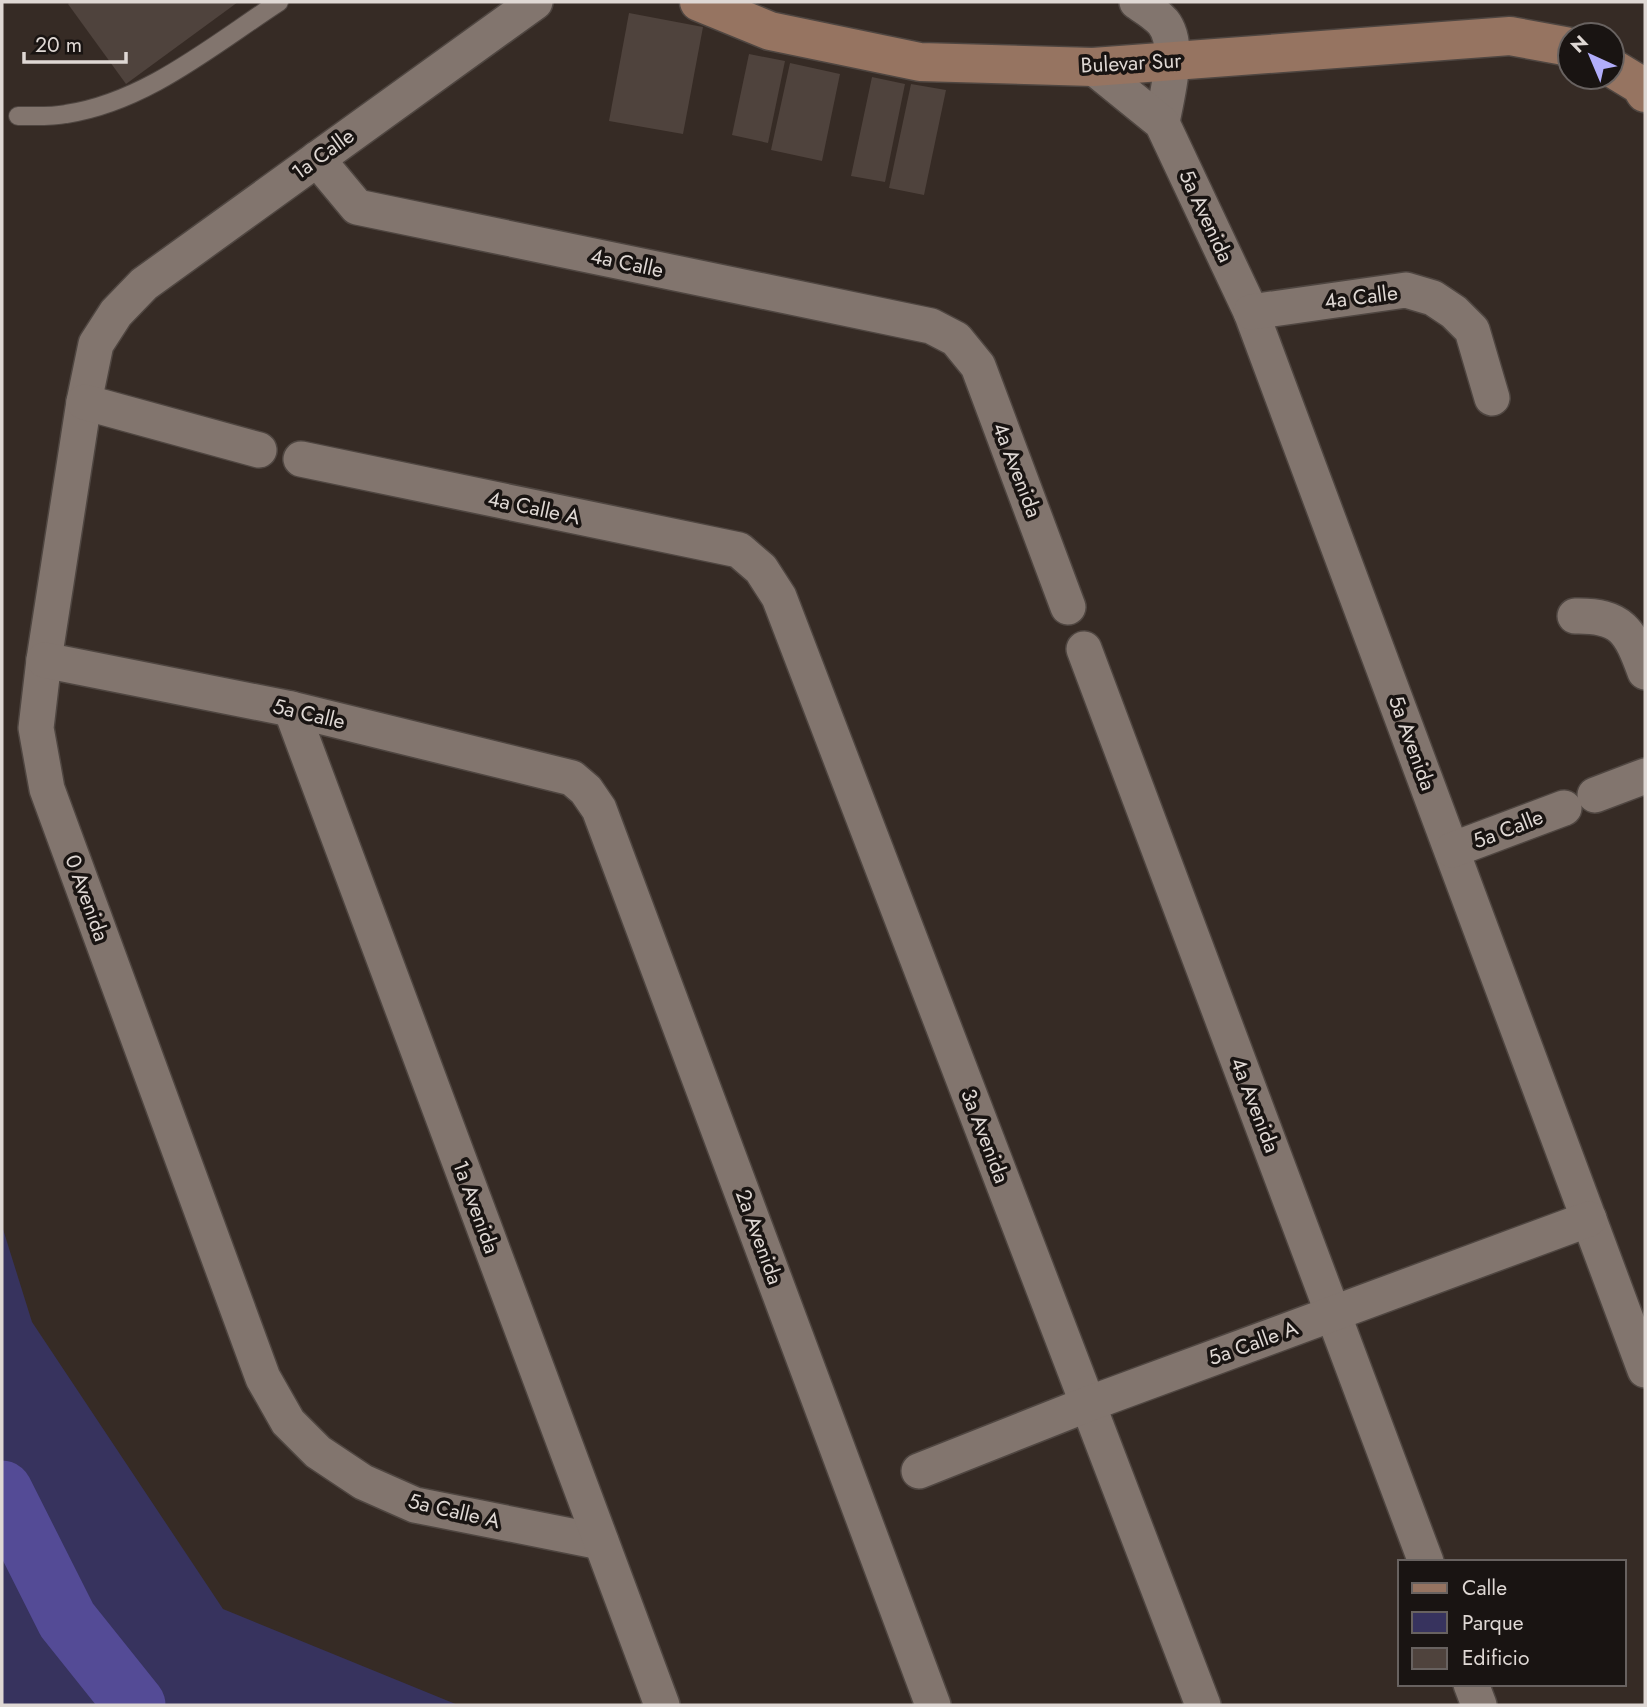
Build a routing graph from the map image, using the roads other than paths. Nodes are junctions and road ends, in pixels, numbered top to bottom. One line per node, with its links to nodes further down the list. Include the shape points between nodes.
1 (279, 2): 10 (lane, via 161,80 114,102 66,115)
2 (535, 2): 12 (street, 1a Calle)
3 (699, 2): 7 (main road, Bulevar Sur, via 770,31 920,62)
4 (1137, 2): 6 (street, via 1164,24)
5 (1556, 44): 6 (main road, Bulevar Sur, via 1510,36)
6 (1172, 62): 7 (main road, Bulevar Sur); 11 (street)
7 (1093, 67): 11 (street, 5a Avenida)
8 (1626, 76): 9 (main road)
9 (1645, 93)
10 (18, 116)
11 (1162, 123): 13 (street, 5a Avenida)
12 (317, 159): 14 (street, 1a Calle, via 144,284); 15 (street, 4a Calle, via 357,207 931,326)
13 (1251, 312): 16 (street, 4a Calle, via 1406,290 1433,298 1472,330); 29 (street, 5a Avenida)
14 (116, 313): 17 (street, 0 Avenida, via 96,344)
15 (956, 339): 21 (street, 4a Avenida, via 978,366)
16 (1492, 398)
17 (84, 402): 18 (street); 24 (street, 0 Avenida)
18 (260, 450)
19 (301, 459): 20 (street, 4a Calle A, via 739,550)
20 (761, 569): 33 (street, 3a Avenida, via 779,597)
21 (1068, 607)
22 (1575, 616): 25 (street, via 1599,616 1620,626 1634,643)
23 (1084, 649): 31 (street, 4a Avenida)
24 (44, 660): 26 (street, 5a Calle); 34 (street, 0 Avenida, via 36,728 47,789 263,1378 288,1422)
25 (1645, 672)
26 (291, 709): 28 (street, 5a Calle); 36 (street, 1a Avenida)
27 (1645, 776): 29 (street, 5a Calle)
28 (572, 778): 40 (street, 2a Avenida, via 599,809)
29 (1452, 850): 30 (street, 5a Avenida)
30 (1589, 1219): 31 (street, 5a Calle A); 32 (street, 5a Avenida)
31 (1333, 1314): 33 (street, 5a Calle A); 37 (street, 4a Avenida)
32 (1645, 1370)
33 (1088, 1404): 35 (street, 5a Calle A); 41 (street, 3a Avenida)
34 (318, 1452): 36 (street, 5a Calle A, via 363,1482 415,1505)
35 (919, 1471)
36 (601, 1542): 39 (street, 1a Avenida)
37 (1425, 1560)
38 (1472, 1686): 42 (street)
39 (662, 1705)
40 (933, 1705)
41 (1203, 1705)
42 (1479, 1705)

